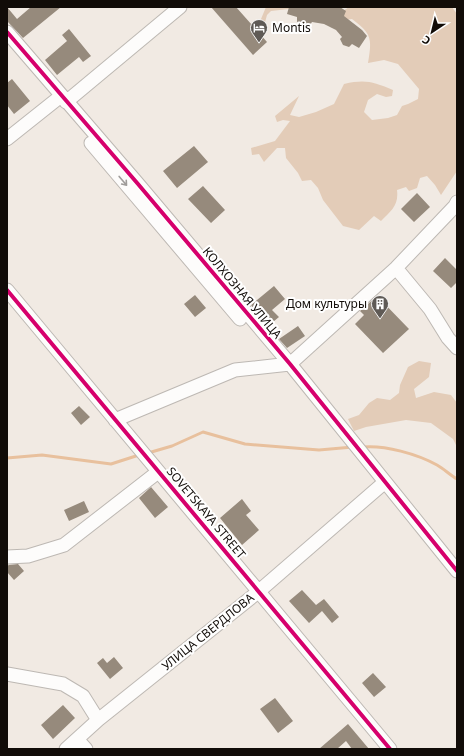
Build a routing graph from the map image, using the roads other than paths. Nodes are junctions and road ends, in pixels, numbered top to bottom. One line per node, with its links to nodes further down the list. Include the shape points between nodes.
1 (180, 7): 4 (street)
2 (7, 32): 4 (street, КОЛХОЗНАЯ УЛИЦА)
3 (7, 45): 4 (street, КОЛХОЗНАЯ УЛИЦА)
4 (61, 100): 5 (street); 10 (street, КОЛХОЗНАЯ УЛИЦА, via 138,184)
5 (7, 140)
6 (456, 206): 7 (street)
7 (396, 268): 9 (street, via 430,309); 10 (street)
8 (7, 290): 11 (street, SOVETSKAYA STREET)
9 (457, 348)
10 (287, 365): 11 (street, via 235,370); 13 (street, КОЛХОЗНАЯ УЛИЦА)
11 (115, 420): 12 (street, SOVETSKAYA STREET)
12 (158, 472): 14 (street, via 64,545 28,556); 16 (street, SOVETSKAYA STREET)
13 (386, 482): 15 (street, КОЛХОЗНАЯ УЛИЦА); 16 (street, УЛИЦА СВЕРДЛОВА)
14 (7, 557)
15 (457, 571)
16 (258, 592): 18 (street, УЛИЦА СВЕРДЛОВА); 21 (street, SOVETSKAYA STREET)
17 (7, 674): 18 (street, via 63,684 82,696)
18 (98, 720): 19 (street, УЛИЦА СВЕРДЛОВА)
19 (81, 744): 20 (street, УЛИЦА СВЕРДЛОВА)
20 (66, 749)
21 (390, 749)

